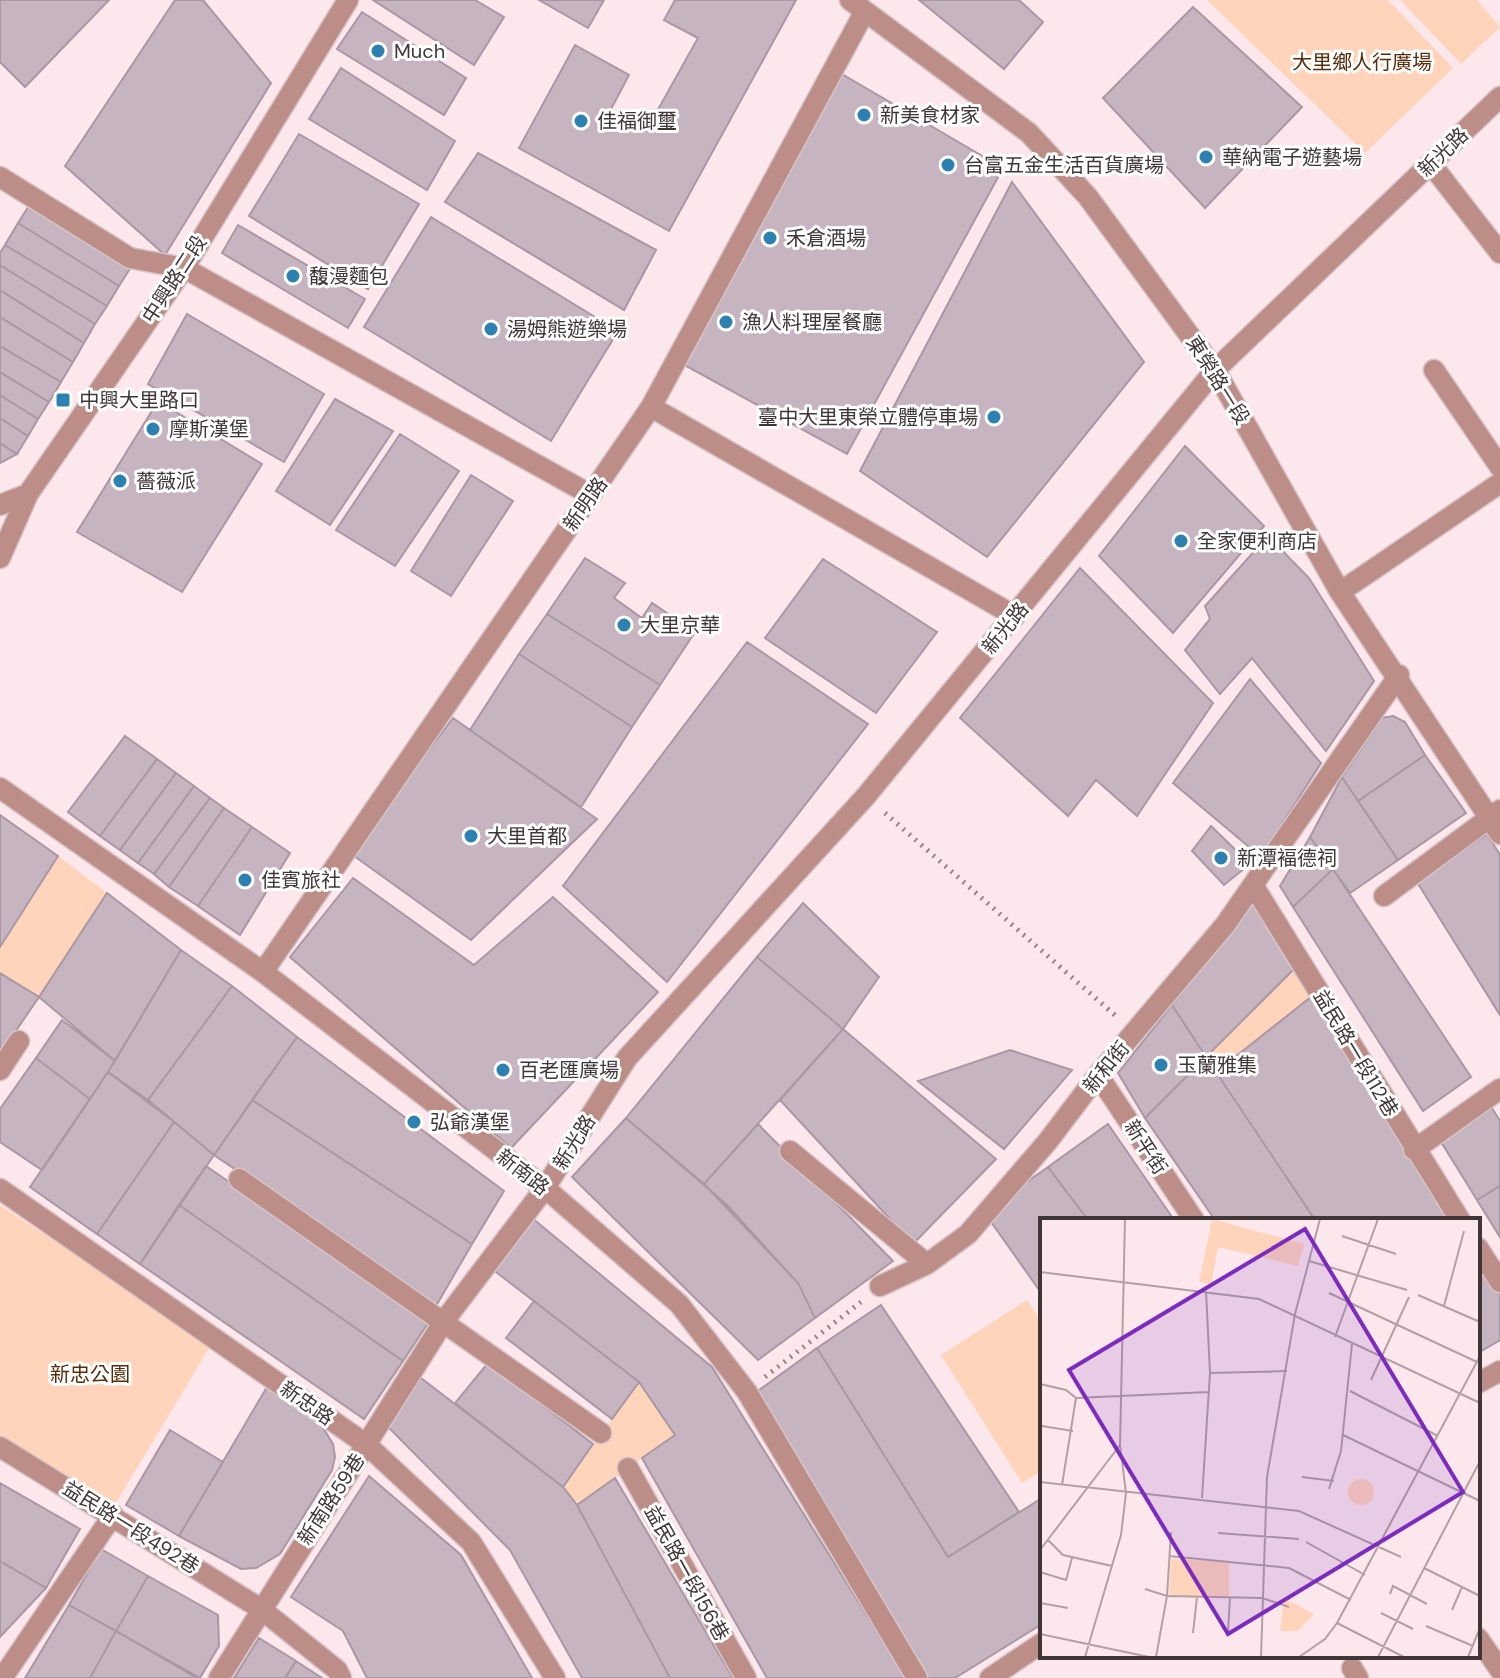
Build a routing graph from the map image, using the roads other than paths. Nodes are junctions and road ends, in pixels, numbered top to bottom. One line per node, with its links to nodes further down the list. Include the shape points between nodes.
1 (348, 0): 7 (street, 中興路二段)
2 (858, 6): 8 (street, 東榮路一段, via 1029,133 1088,197); 10 (street, 新明路)
3 (1500, 97): 4 (street, 新光路)
4 (1431, 164): 6 (street); 8 (street, 新光路)
5 (0, 177): 7 (street, via 130,258)
6 (1500, 253)
7 (184, 268): 13 (street, 中興路二段); 14 (street)
8 (1215, 370): 17 (street, 東榮路一段); 18 (street, 新光路)
9 (1434, 370): 11 (street)
10 (651, 407): 14 (street, 新明路); 18 (street)
11 (1500, 467)
12 (1500, 483): 17 (street)
13 (28, 494): 15 (street); 16 (street, 中興路二段)
14 (591, 495): 24 (street, 新明路)
15 (0, 505)
16 (0, 558)
17 (1340, 592): 19 (street, 東榮路一段)
18 (1015, 616): 32 (street, 新光路, via 866,796 627,1058)
19 (1399, 675): 21 (street, 東榮路一段); 22 (street, 新和街)
20 (0, 788): 24 (street, 新南路)
21 (1496, 821): 23 (street)
22 (1253, 885): 27 (street, 新和街); 29 (street, 益民路一段112巷)
23 (1384, 896)
24 (263, 972): 32 (street, 新南路)
25 (19, 1041): 26 (street)
26 (0, 1070)
27 (1098, 1075): 34 (street, 新平街); 37 (street, 新和街, via 968,1234)
28 (1500, 1089): 29 (street)
29 (1414, 1150): 35 (street, 益民路一段112巷)
30 (790, 1151): 37 (street)
31 (239, 1179): 40 (street)
32 (545, 1188): 40 (street, 新南路59巷); 57 (street, 新南路, via 679,1304 747,1392)
33 (0, 1189): 44 (street, 新忠路)
34 (1193, 1218)
35 (1459, 1218)
36 (1480, 1251): 38 (street)
37 (927, 1264): 39 (street, 新和街)
38 (1500, 1282)
39 (880, 1286)
40 (444, 1321): 43 (street); 44 (street, 新南路59巷)
41 (1500, 1371): 42 (street)
42 (1480, 1382)
43 (601, 1433)
44 (367, 1445): 48 (street, 新南路59巷); 55 (street, 新忠路, via 471,1542)
45 (0, 1447): 47 (street, 益民路一段492巷)
46 (628, 1468): 56 (street, 益民路一段156巷)
47 (113, 1515): 48 (street, 益民路一段492巷); 52 (street)
48 (261, 1609): 53 (street, 新南路59巷); 54 (street, 益民路一段492巷)
49 (1480, 1641): 51 (street)
50 (1040, 1644): 58 (street)
51 (1500, 1670)
52 (5, 1674)
53 (219, 1678)
54 (341, 1678)
55 (555, 1678)
56 (746, 1678)
57 (917, 1678)
58 (990, 1678)

